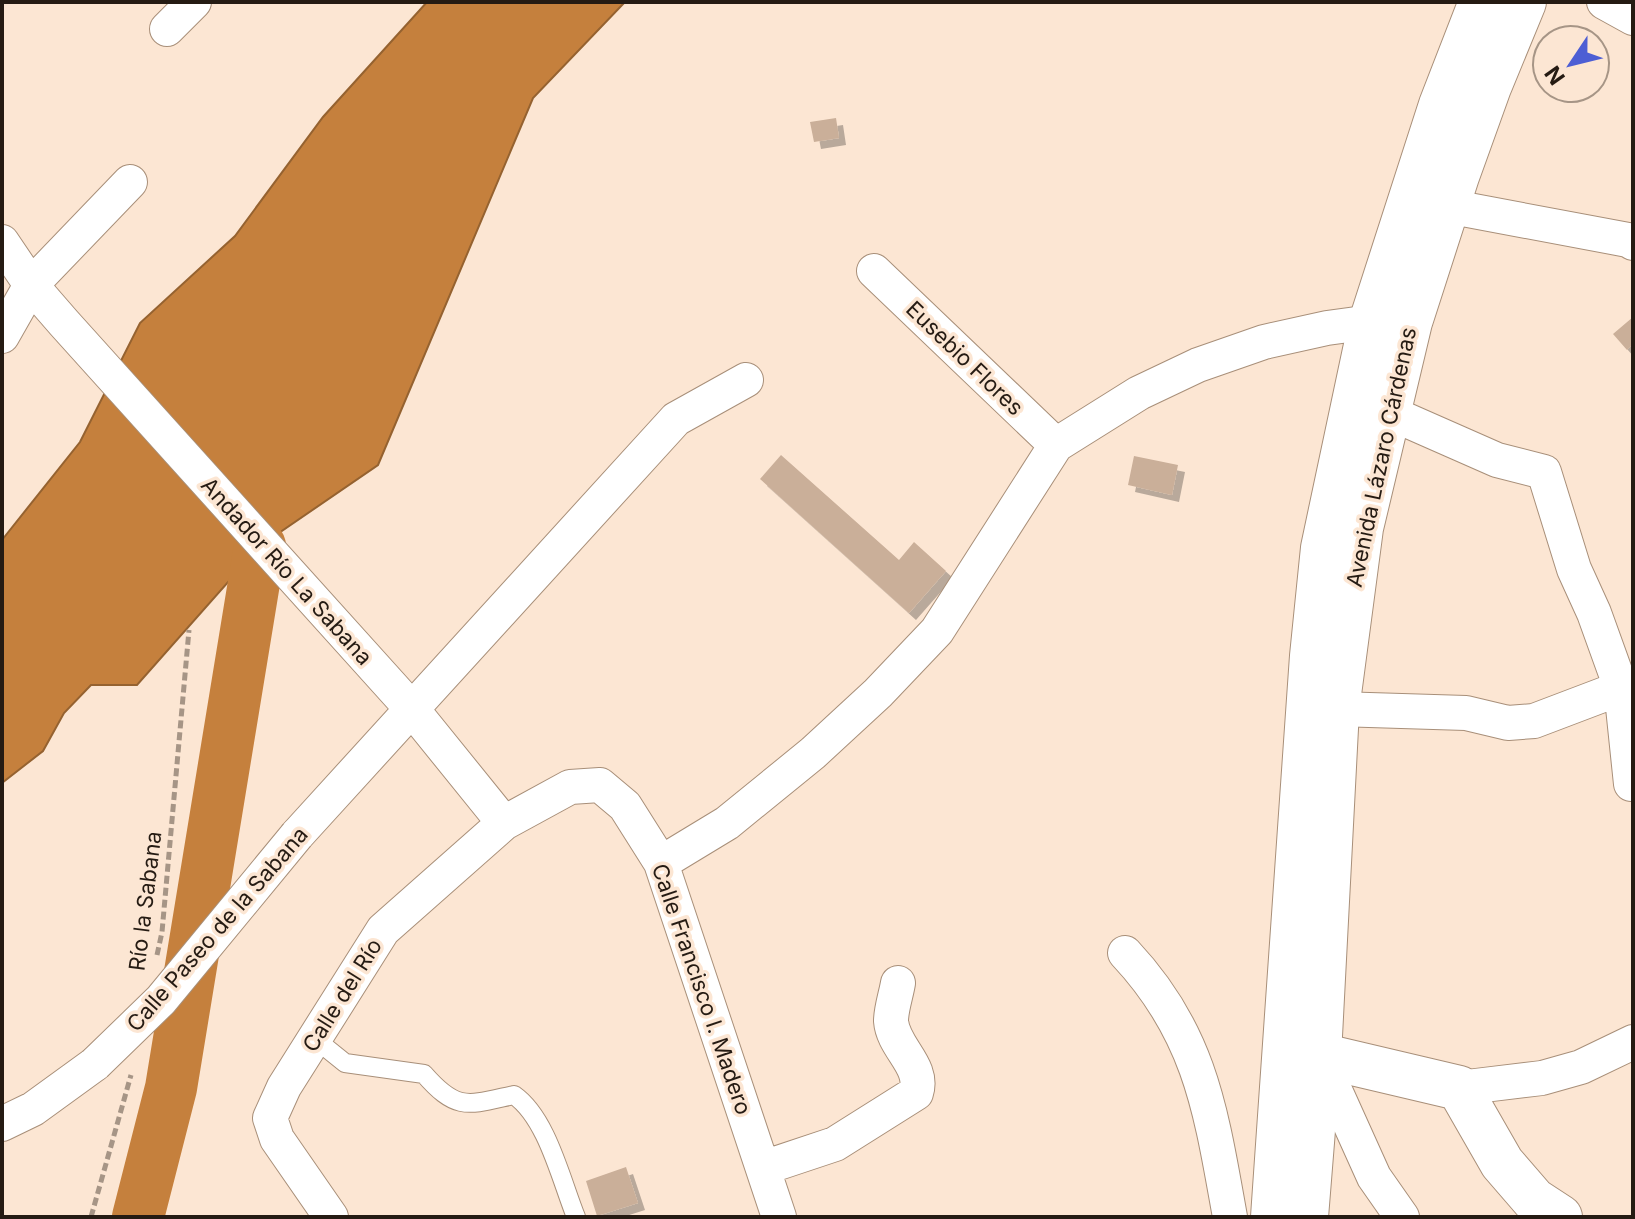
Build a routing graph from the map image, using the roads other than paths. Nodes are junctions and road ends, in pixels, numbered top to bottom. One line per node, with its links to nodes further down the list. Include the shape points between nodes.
1 (194, 2): 6 (street)
2 (1481, 2): 12 (main road, Avenida Lázaro Cárdenas, via 1441,105)
3 (1524, 2): 8 (main road, Avenida Lázaro Cárdenas)
4 (1604, 2): 5 (street)
5 (1633, 18)
6 (167, 29)
7 (130, 182): 10 (street)
8 (1447, 206): 9 (street); 12 (main road, Avenida Lázaro Cárdenas)
9 (1633, 243)
10 (13, 267): 13 (street); 18 (street, Andador Río La Sabana)
11 (874, 271): 16 (street, Eusebio Flores)
12 (1390, 322): 15 (main road, Avenida Lázaro Cárdenas); 16 (street, via 1264,342 1198,365 1139,393); 35 (main road, Avenida Lázaro Cárdenas, via 1323,548)
13 (2, 336)
14 (746, 380): 18 (street, Calle Paseo de la Sabana, via 676,419)
15 (1388, 412): 17 (street, via 1514,466 1544,472 1574,569); 19 (main road, Avenida Lázaro Cárdenas, via 1361,528)
16 (1056, 445): 22 (street, via 937,631 813,753 727,823)
17 (1621, 688): 19 (street, via 1534,721 1508,723 1466,713); 20 (street)
18 (411, 708): 21 (street, Andador Río La Sabana); 29 (street, Calle Paseo de la Sabana, bridge, via 297,835 161,1000 95,1064 33,1109)
19 (1337, 709): 27 (main road, Avenida Lázaro Cárdenas)
20 (1631, 784)
21 (504, 823): 22 (street, Calle Francisco I. Madero, via 570,787 600,785 625,806); 25 (street, Calle del Río, via 383,930)
22 (661, 863): 30 (street, Calle Francisco I. Madero)
23 (1125, 953): 34 (street, via 1164,1000 1186,1040 1207,1097)
24 (898, 983): 30 (street, via 891,1020 916,1072 916,1093 835,1144)
25 (314, 1038): 31 (street, Calle del Río, via 270,1118 277,1139); 32 (lane, via 345,1063 424,1074 453,1101 478,1103 514,1095 537,1119)
26 (1633, 1042): 28 (street, via 1581,1067 1542,1078)
27 (1319, 1055): 28 (main road); 36 (main road, Avenida Lázaro Cárdenas); 37 (street, via 1374,1177)
28 (1459, 1088): 38 (main road, via 1502,1163 1534,1200)
29 (2, 1124)
30 (763, 1168): 33 (street, Calle Francisco I. Madero)
31 (331, 1217)
32 (576, 1217)
33 (779, 1217)
34 (1230, 1217)
35 (1273, 1217)
36 (1306, 1217)
37 (1402, 1217)
38 (1560, 1217)

